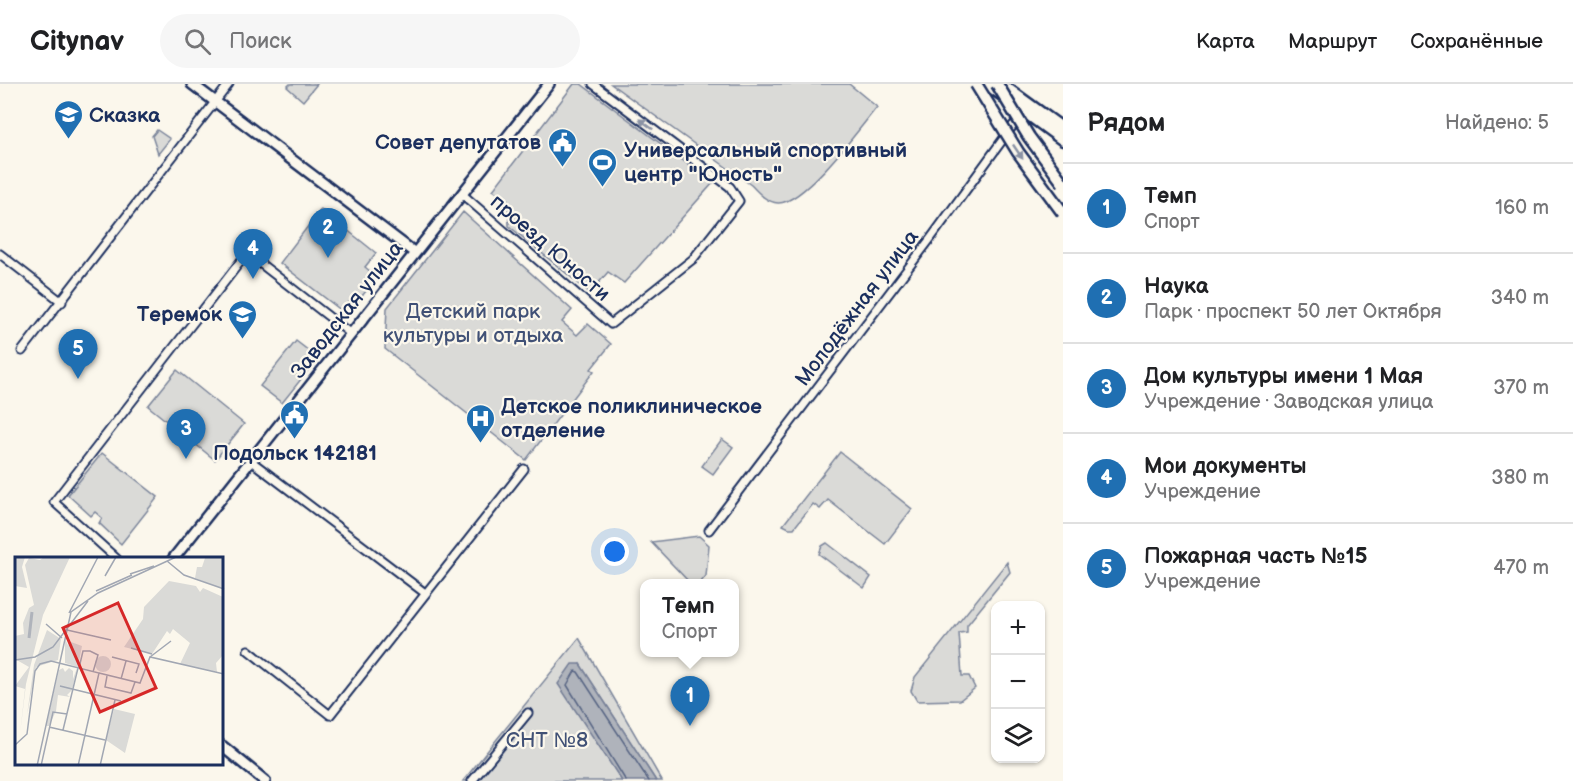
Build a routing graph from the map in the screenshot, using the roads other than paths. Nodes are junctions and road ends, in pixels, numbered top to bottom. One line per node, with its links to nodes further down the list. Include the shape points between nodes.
1 (192, 84): 8 (main road)
2 (229, 84): 8 (street)
3 (549, 84): 13 (main road, Заводская улица)
4 (593, 84): 13 (street, проезд Юности, one-way to 4, via 610,324 693,259 739,201 730,187)
5 (976, 84): 14 (main road, one-way to 14, bridge, via 1018,152)
6 (987, 84): 9 (main road)
7 (999, 84): 9 (main road); 12 (main road, bridge, via 1029,136)
8 (216, 102): 15 (main road); 17 (street)
9 (1026, 107): 10 (main road); 11 (main road); 22 (street, Молодёжная улица)
10 (1063, 129)
11 (1063, 140)
12 (1063, 183)
13 (462, 194): 15 (main road, Заводская улица)
14 (1063, 213)
15 (415, 253): 18 (main road, Заводская улица)
16 (0, 254): 17 (street)
17 (62, 302): 19 (street)
18 (351, 334): 20 (main road, Заводская улица); 23 (street, via 247,253 54,502)
19 (22, 351)
20 (251, 460): 24 (main road, Заводская улица); 25 (street)
21 (524, 469): 25 (street)
22 (709, 530)
23 (115, 557)
24 (175, 557)
25 (425, 593): 26 (street, via 330,715)
26 (248, 650)
27 (528, 712): 30 (street)
28 (224, 748): 29 (main road)
29 (265, 781)
30 (472, 781)

